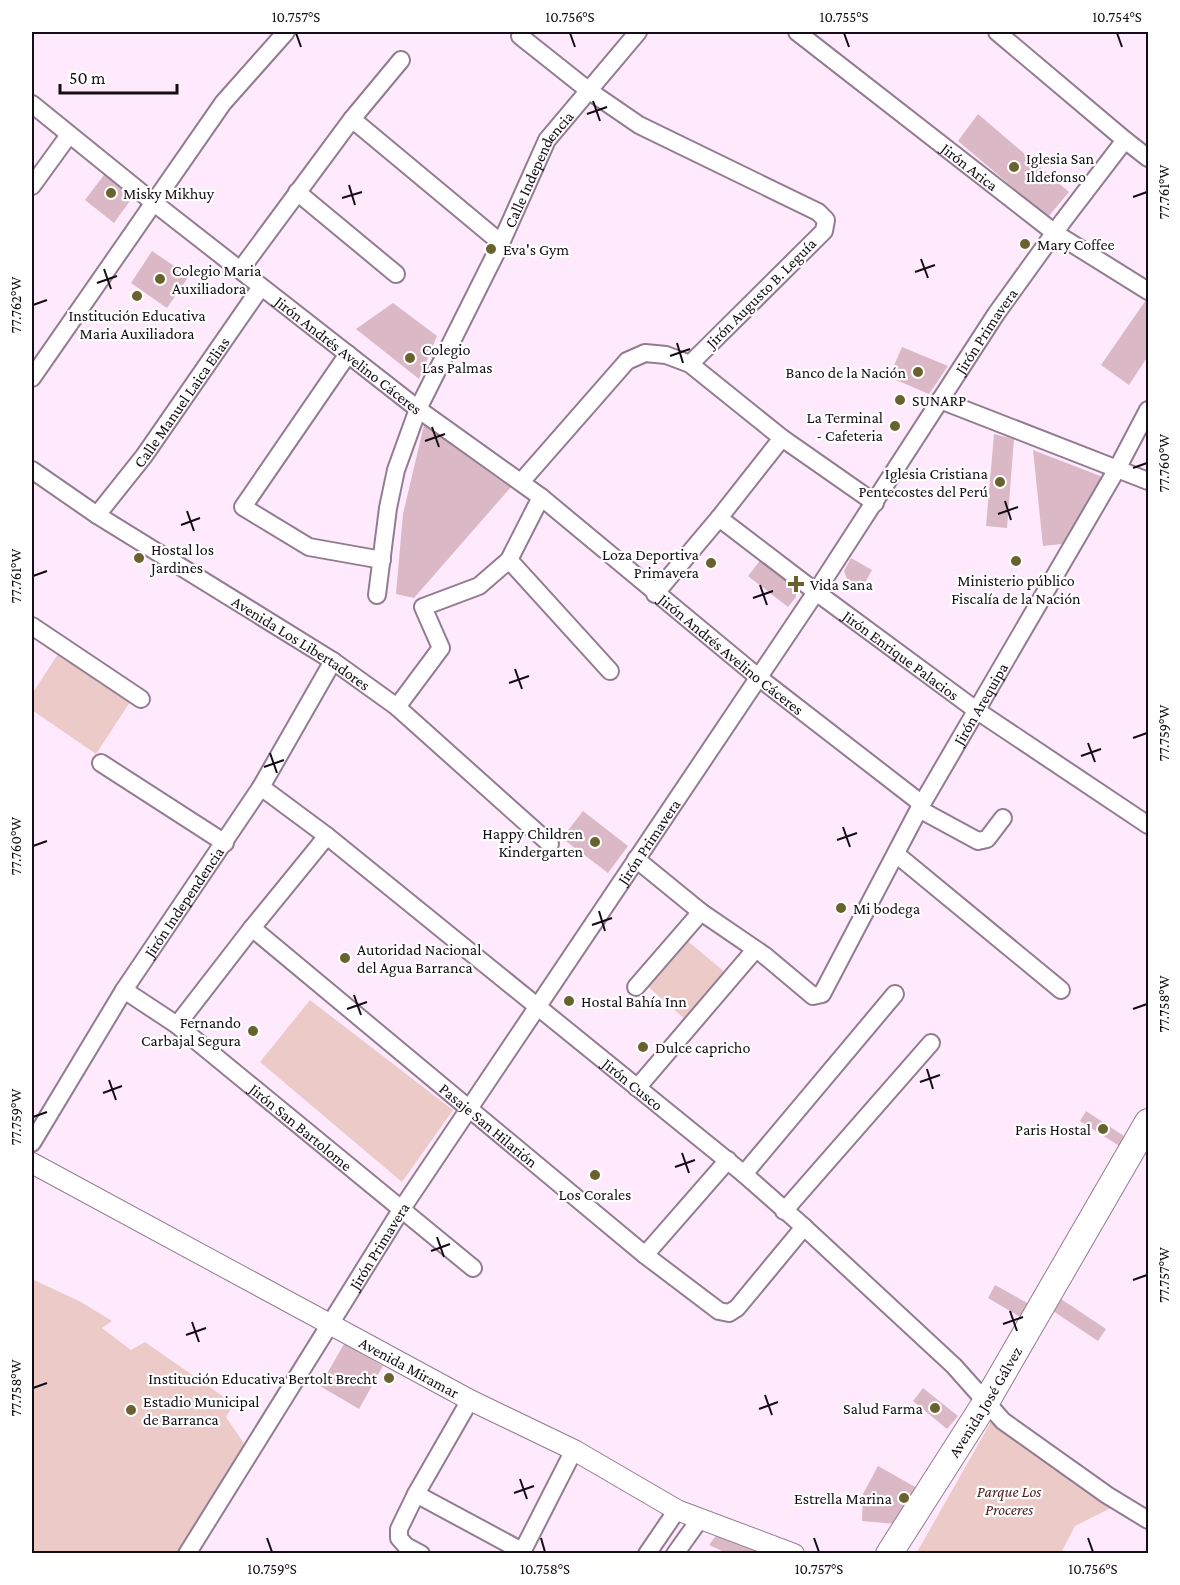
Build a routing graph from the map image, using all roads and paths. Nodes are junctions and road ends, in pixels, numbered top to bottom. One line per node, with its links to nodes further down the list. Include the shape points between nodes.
1 (286, 32): 15 (street, via 224,103)
2 (639, 32): 7 (street, Calle Independencia)
3 (797, 32): 16 (street, Jirón Arica)
4 (997, 32): 11 (street)
5 (520, 36): 7 (street)
6 (401, 60): 9 (street)
7 (588, 90): 17 (street, Calle Independencia, via 547,140); 23 (street, Jirón Augusto B. Leguía, via 639,126 818,212 826,220 824,231)
8 (32, 104): 10 (street, Jirón Andrés Avelino Cáceres)
9 (352, 119): 14 (street); 17 (street)
10 (69, 135): 13 (street); 15 (street, Jirón Andrés Avelino Cáceres)
11 (1125, 140): 12 (street); 16 (street, Jirón Primavera)
12 (1149, 158)
13 (32, 186)
14 (297, 192): 18 (street); 19 (street)
15 (153, 202): 18 (street, Jirón Andrés Avelino Cáceres); 24 (street)
16 (1055, 233): 21 (street, Jirón Arica); 25 (street, Jirón Primavera)
17 (501, 243): 26 (street, Calle Independencia)
18 (241, 269): 20 (street, Jirón Andrés Avelino Cáceres)
19 (396, 274)
20 (261, 287): 22 (street, Jirón Andrés Avelino Cáceres); 35 (street, Calle Manuel Laica Elias, via 144,456)
21 (1149, 291)
22 (348, 354): 26 (street, Jirón Andrés Avelino Cáceres); 37 (street, via 243,507 309,547)
23 (690, 364): 28 (street); 32 (street, via 666,355 645,353 627,361)
24 (32, 378)
25 (940, 400): 29 (street); 34 (street, Jirón Primavera)
26 (418, 409): 32 (street, Jirón Andrés Avelino Cáceres); 37 (street, Calle Independencia, via 396,470)
27 (1149, 410): 29 (street, Jirón Arequipa)
28 (782, 438): 34 (street); 36 (street)
29 (1117, 469): 31 (street); 48 (street, Jirón Arequipa)
30 (32, 470): 35 (street, Avenida Los Libertadores)
31 (1149, 481)
32 (521, 482): 33 (street, Jirón Andrés Avelino Cáceres)
33 (541, 497): 38 (street); 40 (street, Jirón Andrés Avelino Cáceres)
34 (875, 503): 39 (street, Jirón Primavera)
35 (97, 515): 43 (street, Avenida Los Libertadores)
36 (719, 518): 39 (street, Jirón Enrique Palacios); 40 (street)
37 (382, 560): 41 (street, Calle Independencia)
38 (509, 560): 44 (street); 47 (street, via 479,586 423,607 441,648)
39 (816, 592): 45 (street, Jirón Primavera); 48 (street, Jirón Enrique Palacios)
40 (655, 594): 45 (street, Jirón Andrés Avelino Cáceres)
41 (377, 595)
42 (32, 626): 46 (street)
43 (333, 661): 47 (street, Avenida Los Libertadores); 50 (street, Jirón Independencia)
44 (610, 671)
45 (758, 677): 51 (street, Jirón Andrés Avelino Cáceres); 58 (street, Jirón Primavera)
46 (141, 699)
47 (397, 706): 56 (street, Avenida Los Libertadores)
48 (976, 710): 51 (street, Jirón Arequipa); 53 (street, Jirón Enrique Palacios)
49 (101, 763): 55 (street)
50 (261, 787): 54 (street, Jirón Cusco); 55 (street, Jirón Independencia)
51 (920, 806): 52 (street, Jirón Andrés Avelino Cáceres, via 978,841 987,839); 57 (street, Jirón Arequipa)
52 (1004, 818)
53 (1149, 825)
54 (327, 836): 60 (street); 66 (street, Jirón Cusco)
55 (225, 843): 63 (street, Jirón Independencia)
56 (550, 844)
57 (896, 854): 61 (street, Jirón Arequipa, via 822,994 813,996); 64 (street)
58 (636, 859): 59 (street); 66 (street, Jirón Primavera)
59 (701, 912): 61 (street); 62 (street)
60 (252, 927): 67 (street); 70 (street, Pasaje San Hilarión)
61 (754, 951): 69 (street)
62 (636, 987)
63 (124, 990): 67 (street, Jirón San Bartolome); 72 (street, Jirón Independencia)
64 (1061, 990)
65 (895, 994): 75 (street)
66 (538, 1007): 69 (street, Jirón Cusco); 70 (street, Jirón Primavera)
67 (177, 1025): 76 (street, Jirón San Bartolome)
68 (931, 1043): 77 (street)
69 (637, 1088): 73 (street, Jirón Cusco)
70 (469, 1109): 76 (street, Jirón Primavera); 79 (street, Pasaje San Hilarión)
71 (1149, 1122): 83 (main road, Avenida José Gálvez)
72 (32, 1143)
73 (728, 1160): 75 (street, Jirón Cusco); 79 (street)
74 (32, 1163): 81 (street, Avenida Miramar)
75 (744, 1174): 77 (street, Jirón Cusco)
76 (401, 1210): 80 (street, Jirón San Bartolome); 81 (street, Jirón Primavera)
77 (784, 1211): 78 (street, Jirón Cusco)
78 (804, 1227): 79 (street, Pasaje San Hilarión, via 729,1313 719,1311); 83 (street, Jirón Cusco, via 954,1366)
79 (645, 1255)
80 (473, 1268)
81 (331, 1323): 82 (street, Avenida Miramar); 90 (street, Jirón Primavera)
82 (470, 1400): 84 (street, Avenida Miramar); 85 (street)
83 (986, 1402): 88 (street, Jirón Cusco, via 1003,1421); 95 (main road, Avenida José Gálvez)
84 (574, 1450): 86 (street, Avenida Miramar); 89 (street)
85 (416, 1494): 89 (street); 91 (street, via 399,1529 399,1538)
86 (677, 1510): 87 (street, Avenida Miramar); 92 (street)
87 (700, 1519): 93 (street); 94 (street, Avenida Miramar)
88 (1149, 1520)
89 (522, 1552)
90 (187, 1554)
91 (421, 1554)
92 (646, 1554)
93 (675, 1554)
94 (794, 1554)
95 (889, 1554)

